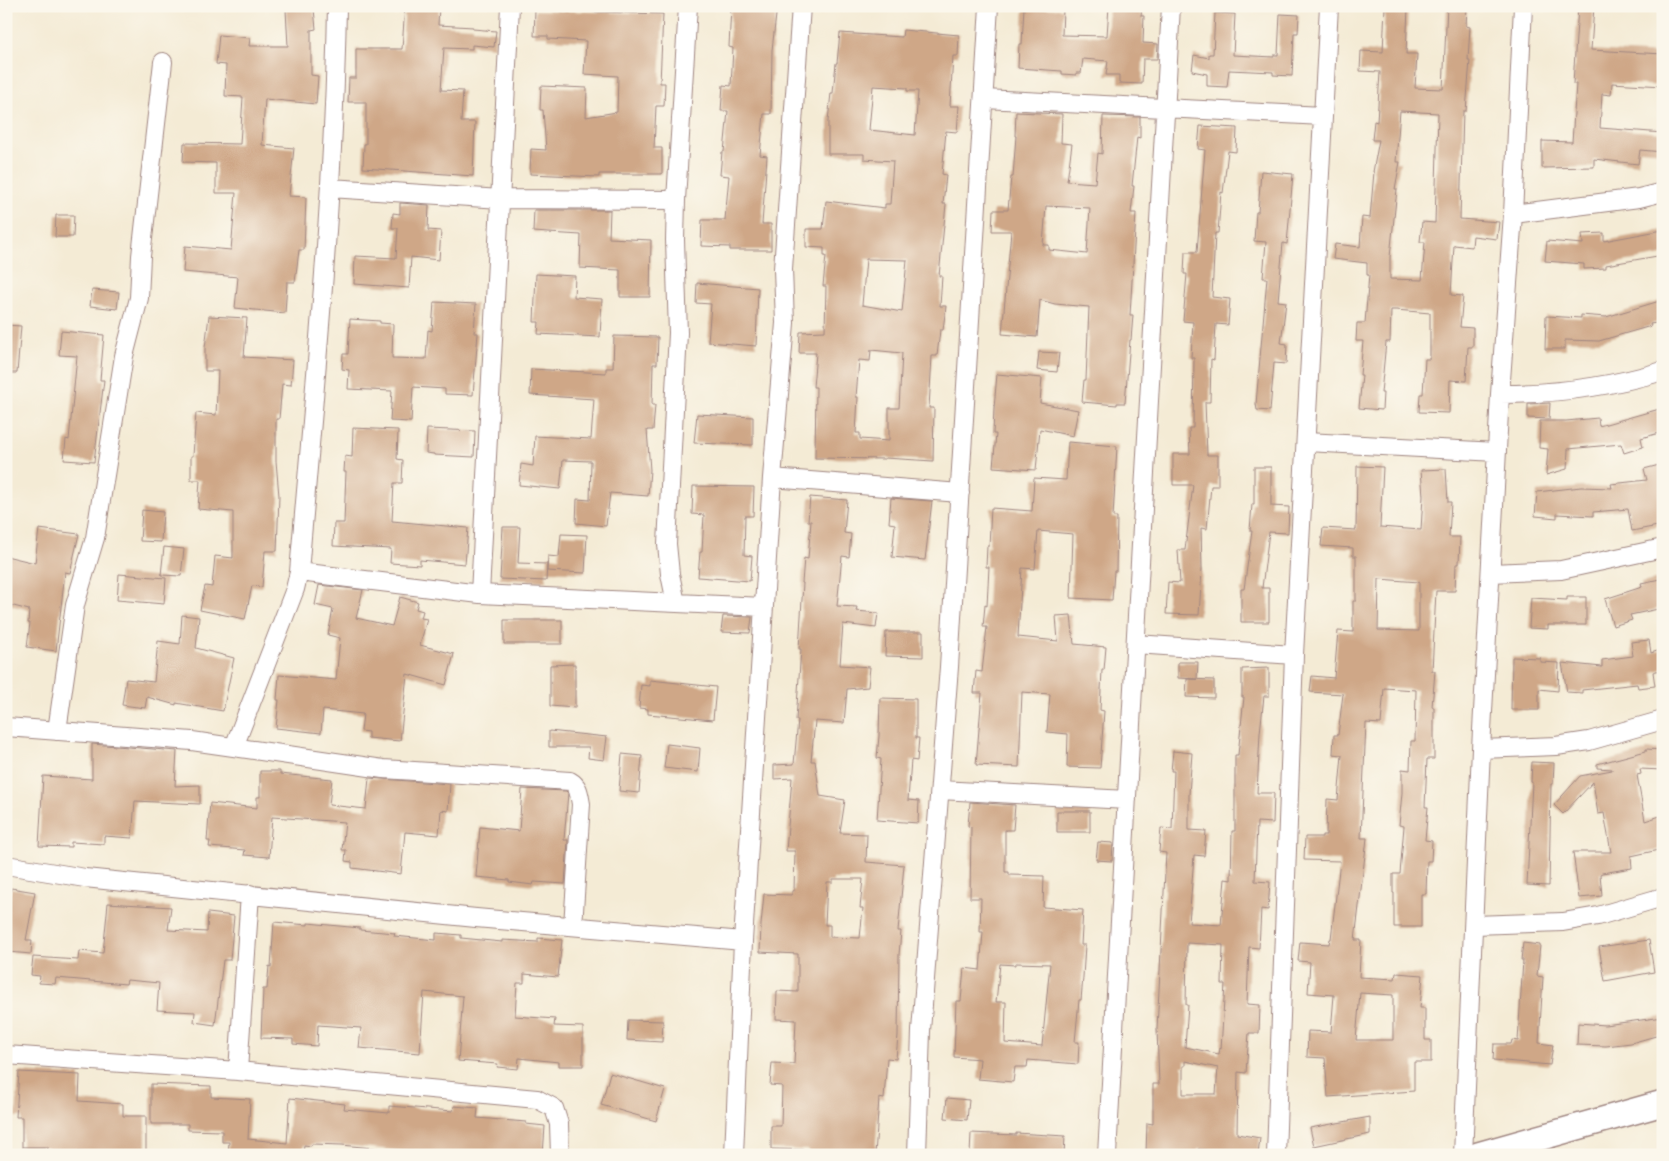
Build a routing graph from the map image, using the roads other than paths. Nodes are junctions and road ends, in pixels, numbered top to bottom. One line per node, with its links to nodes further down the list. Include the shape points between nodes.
1 (337, 6): 13 (street)
2 (510, 6): 15 (street)
3 (688, 6): 16 (street)
4 (801, 6): 22 (street, via 783,269 785,323)
5 (989, 6): 10 (street)
6 (1171, 6): 11 (street)
7 (1329, 6): 12 (street)
8 (1523, 6): 17 (street)
9 (163, 62): 34 (street, via 139,298 124,356 95,538 76,605)
10 (984, 99): 11 (street); 23 (street)
11 (1165, 107): 12 (street); 30 (street)
12 (1323, 116): 20 (street)
13 (330, 188): 15 (street); 25 (street)
14 (1663, 192): 17 (street)
15 (500, 199): 16 (street); 27 (street)
16 (676, 200): 28 (street, via 678,333 667,544)
17 (1513, 214): 19 (street)
18 (1663, 370): 19 (street, via 1601,387 1537,394)
19 (1500, 394): 21 (street)
20 (1306, 442): 21 (street); 31 (street)
21 (1497, 452): 26 (street)
22 (772, 478): 23 (street); 29 (street)
23 (960, 493): 37 (street)
24 (1663, 548): 26 (street, via 1561,570)
25 (299, 572): 27 (street); 35 (street)
26 (1491, 572): 36 (street)
27 (480, 594): 28 (street)
28 (676, 603): 29 (street)
29 (764, 607): 44 (street)
30 (1136, 644): 31 (street); 38 (street)
31 (1294, 655): 52 (street)
32 (1663, 720): 36 (street, via 1589,741 1556,746)
33 (6, 727): 34 (street)
34 (57, 731): 35 (street)
35 (234, 747): 43 (street, via 383,769 570,781 579,790 581,804)
36 (1481, 749): 42 (street)
37 (940, 790): 38 (street); 50 (street, via 921,1031)
38 (1127, 800): 51 (street)
39 (6, 866): 40 (street, via 86,878)
40 (250, 894): 43 (street); 46 (street)
41 (1663, 897): 42 (street, via 1598,916 1563,922)
42 (1474, 925): 53 (street)
43 (572, 926): 44 (street)
44 (743, 941): 49 (street)
45 (6, 1055): 46 (street)
46 (238, 1071): 48 (street, via 537,1099 554,1108)
47 (1663, 1102): 54 (main road)
48 (560, 1155)
49 (734, 1155)
50 (917, 1155)
51 (1107, 1155)
52 (1276, 1155)
53 (1463, 1155)
54 (1478, 1155)

